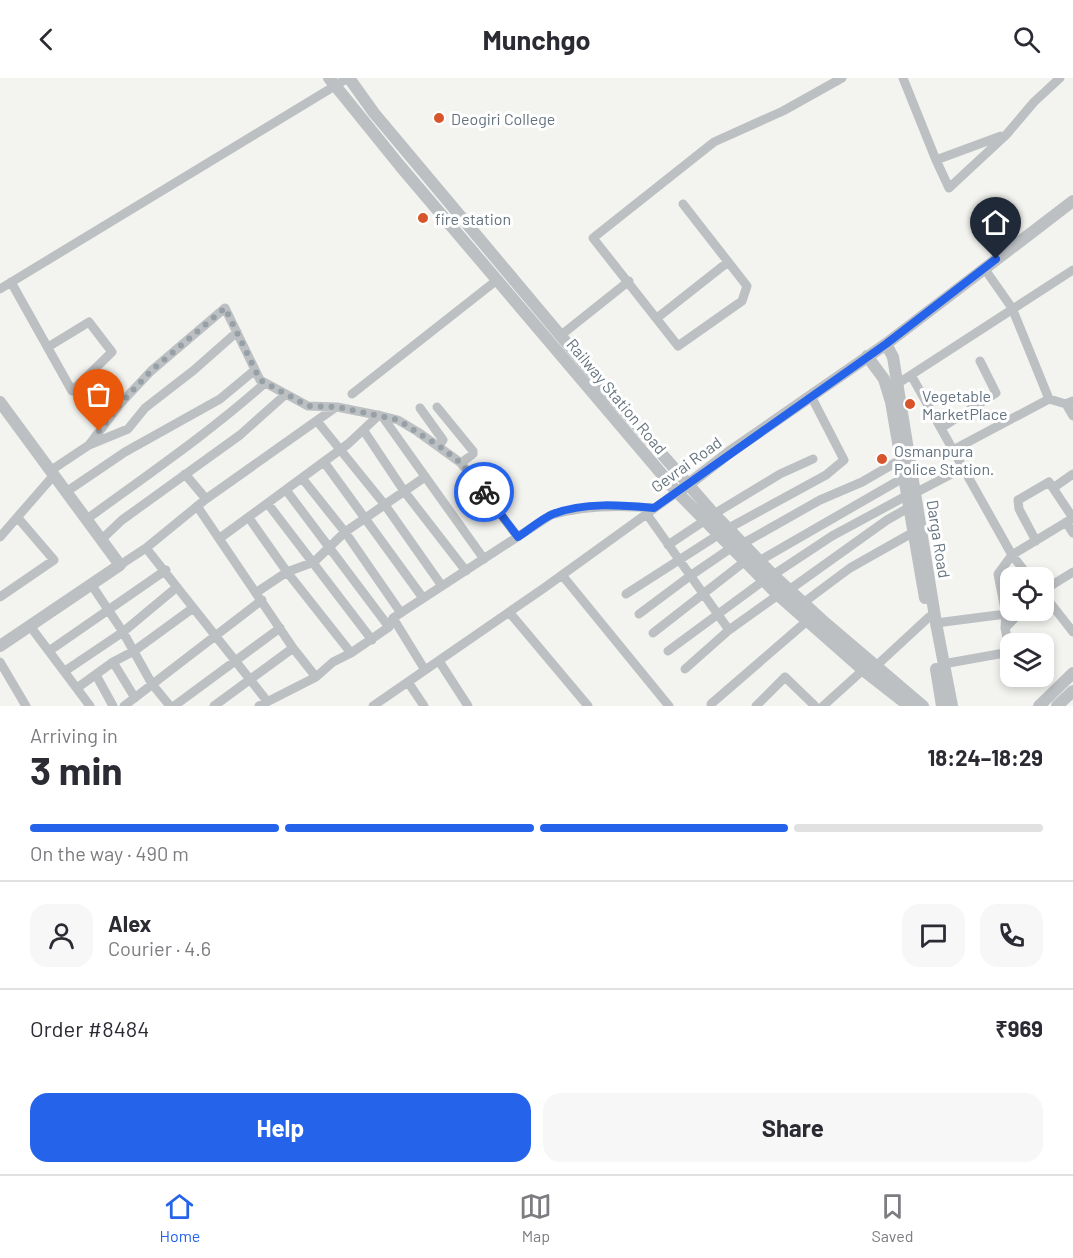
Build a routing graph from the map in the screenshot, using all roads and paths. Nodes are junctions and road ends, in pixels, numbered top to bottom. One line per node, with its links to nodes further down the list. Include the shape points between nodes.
1 (348, 78): 5 (street); 20 (street, Railway Station Road)
2 (842, 78): 14 (street, via 783,111 714,142 593,238)
3 (903, 78): 7 (street)
4 (1060, 78): 6 (street)
5 (332, 83): 13 (street, Railway Station Road); 15 (street)
6 (1006, 135): 7 (street); 7 (street, via 949,188)
7 (936, 160)
8 (1073, 201): 11 (street, Gevrai Road)
9 (683, 204): 10 (street)
10 (728, 262): 18 (street); 18 (street, via 747,286 742,301 678,346)
11 (984, 268): 17 (street); 21 (street, Gevrai Road)
12 (1073, 270): 17 (street)
13 (497, 280): 30 (street); 59 (street, Railway Station Road)
14 (629, 281): 18 (street); 20 (street)
15 (11, 282): 16 (street); 22 (street)
16 (0, 289)
17 (1012, 308): 26 (street); 32 (street)
18 (657, 318)
19 (237, 332): 25 (street); 43 (street, via 145,408 128,429); 43 (street, via 225,308 151,371)
20 (560, 336): 59 (street, Railway Station Road)
21 (886, 344): 23 (street, Gevrai Road); 28 (street, Darga Road, via 893,357)
22 (48, 347): 22 (street, via 72,391 112,352 89,322)
23 (867, 356): 28 (street, Darga Road); 31 (street, Gevrai Road)
24 (980, 362): 41 (street, via 996,393)
25 (255, 370): 27 (street); 62 (street, via 220,399 125,452)
26 (911, 375): 28 (street); 41 (street)
27 (265, 383): 29 (street); 73 (street, via 180,452)
28 (892, 388): 48 (street, Darga Road); 64 (street, Darga Road)
29 (286, 394): 35 (street, via 308,406); 53 (street, via 240,435)
30 (352, 394)
31 (811, 396): 59 (street, Gevrai Road); 76 (street, via 844,460 826,475)
32 (1049, 399): 33 (street); 46 (street)
33 (1070, 402): 39 (street)
34 (1, 405): 52 (street)
35 (337, 407): 38 (street); 40 (street)
36 (437, 407): 50 (street, via 473,451)
37 (420, 408): 44 (street, via 443,440)
38 (381, 416): 42 (street); 44 (street, via 398,420); 55 (street)
39 (1073, 416)
40 (317, 421): 45 (street); 63 (street)
41 (941, 428): 46 (street)
42 (364, 431): 45 (street); 61 (street)
43 (89, 445): 52 (street)
44 (439, 446): 50 (street)
45 (342, 449): 49 (street); 66 (street)
46 (953, 450): 51 (street)
47 (813, 459): 72 (street, via 780,474)
48 (900, 460): 57 (street, Darga Road); 85 (street)
49 (324, 462): 56 (street); 71 (street)
50 (461, 463): 80 (street)
51 (963, 468): 64 (street); 88 (street)
52 (52, 473): 62 (street); 69 (street)
53 (185, 474): 63 (street); 82 (street)
54 (1073, 474): 58 (street)
55 (425, 477): 61 (street); 89 (street)
56 (302, 478): 60 (street); 75 (street)
57 (903, 478): 64 (street, Darga Road); 91 (street)
58 (1053, 488): 74 (street); 83 (street, via 1049,482 1018,500)
59 (682, 489): 68 (street, Gevrai Road); 72 (street, Railway Station Road)
60 (286, 490): 65 (street); 86 (street)
61 (404, 491): 66 (street); 98 (street)
62 (66, 492): 73 (street)
63 (206, 499): 67 (street)
64 (910, 499): 77 (street, Darga Road); 103 (street, via 832,536); 108 (street); 123 (street, Darga Road)
65 (268, 504): 70 (street); 92 (street)
66 (385, 505): 71 (street); 106 (street)
67 (197, 506): 81 (street); 87 (street)
68 (650, 510): 80 (street, via 624,505 576,507 551,515); 84 (street); 101 (street, Gevrai Road)
69 (18, 518): 79 (street); 112 (street, via 54,560)
70 (249, 518): 81 (street); 99 (street)
71 (364, 518): 75 (street); 113 (street)
72 (709, 518): 76 (street, Railway Station Road); 84 (street)
73 (87, 519): 82 (street)
74 (1071, 519): 78 (street); 83 (street)
75 (345, 532): 86 (street); 122 (street)
76 (723, 532): 85 (street, Railway Station Road); 90 (street)
77 (912, 533): 114 (street, via 850,568); 123 (street, Darga Road)
78 (1073, 533)
79 (0, 537)
80 (518, 537): 89 (street)
81 (220, 538): 111 (street)
82 (102, 539): 94 (street)
83 (1036, 541): 88 (street)
84 (668, 545): 90 (street)
85 (737, 546): 91 (street, Railway Station Road); 93 (street, Railway Station Road); 102 (street)
86 (331, 547): 92 (street); 122 (street)
87 (146, 548): 94 (street); 97 (street)
88 (1012, 555): 95 (street); 96 (street)
89 (484, 559): 98 (street)
90 (679, 561): 102 (street); 109 (street)
91 (759, 561): 103 (street, Railway Station Road)
92 (314, 562): 99 (street); 135 (street)
93 (744, 562): 103 (street, Railway Station Road); 110 (street)
94 (120, 565): 105 (street)
95 (1003, 567)
96 (1021, 567)
97 (166, 570): 107 (street); 117 (street)
98 (466, 571): 106 (street)
99 (287, 572): 111 (street); 141 (street)
100 (1073, 572): 104 (street)
101 (562, 575): 118 (street, Gevrai Road); 175 (street)
102 (690, 576): 110 (street); 120 (street)
103 (768, 578): 108 (street, Railway Station Road); 119 (street)
104 (1054, 584)
105 (91, 585): 117 (street); 127 (street)
106 (442, 586): 113 (street)
107 (177, 587): 115 (street); 131 (street)
108 (783, 592): 114 (street, Railway Station Road); 124 (street, Railway Station Road); 130 (street)
109 (626, 594)
110 (704, 594): 119 (street); 133 (street)
111 (260, 596): 128 (street); 134 (street)
112 (0, 597)
113 (423, 598): 122 (street)
114 (803, 603): 147 (street, Railway Station Road)
115 (193, 608): 134 (street); 139 (street)
116 (1054, 608): 132 (street)
117 (107, 611): 131 (street); 138 (street)
118 (509, 612): 143 (street, Gevrai Road); 174 (street)
119 (718, 613): 130 (street); 140 (street)
120 (639, 614)
121 (1000, 614): 123 (street)
122 (394, 620): 135 (street); 149 (street)
123 (932, 620): 146 (street, Darga Road); 147 (street, via 913,630); 181 (street, Darga Road)
124 (807, 621): 150 (street, Railway Station Road); 164 (street)
125 (1006, 621): 129 (street)
126 (1012, 621): 129 (street)
127 (30, 626): 136 (street); 138 (street)
128 (280, 628): 137 (street); 142 (street)
129 (1005, 628): 146 (street, via 1010,652)
130 (729, 630): 148 (street)
131 (123, 632): 139 (street); 151 (street)
132 (1073, 632)
133 (653, 633)
134 (216, 636): 142 (street); 157 (street)
135 (372, 640): 141 (street)
136 (0, 645)
137 (292, 648): 154 (street); 155 (street)
138 (49, 651): 151 (street)
139 (134, 651): 144 (street); 157 (street)
140 (668, 651)
141 (351, 653): 154 (street)
142 (236, 661): 155 (street); 169 (street)
143 (439, 661): 149 (street, Gevrai Road); 173 (street)
144 (113, 662): 153 (street); 160 (street)
145 (0, 663): 165 (street)
146 (943, 664): 182 (street, Darga Road)
147 (876, 666): 150 (street); 180 (street, Railway Station Road)
148 (685, 669)
149 (425, 670): 156 (street, Gevrai Road)
150 (863, 670): 178 (street); 179 (street, Railway Station Road)
151 (64, 671): 158 (street)
152 (1073, 673): 161 (street)
153 (96, 675): 158 (street); 167 (street)
154 (316, 677): 163 (street)
155 (251, 681): 163 (street); 170 (street)
156 (408, 682): 162 (street, Gevrai Road); 172 (street)
157 (152, 684): 160 (street); 169 (street)
158 (77, 688): 166 (street)
159 (1073, 691): 161 (street)
160 (135, 698): 168 (street)
161 (1060, 701): 183 (street)
162 (386, 702): 171 (street, Gevrai Road)
163 (263, 703)
164 (711, 704)
165 (26, 706)
166 (90, 706)
167 (113, 706)
168 (124, 706)
169 (172, 706)
170 (214, 706)
171 (373, 706)
172 (424, 706)
173 (468, 706)
174 (588, 706)
175 (669, 706)
176 (756, 706): 177 (street, via 785,677)
177 (815, 706)
178 (823, 706)
179 (909, 706)
180 (923, 706)
181 (942, 706)
182 (952, 706)
183 (1039, 706)

